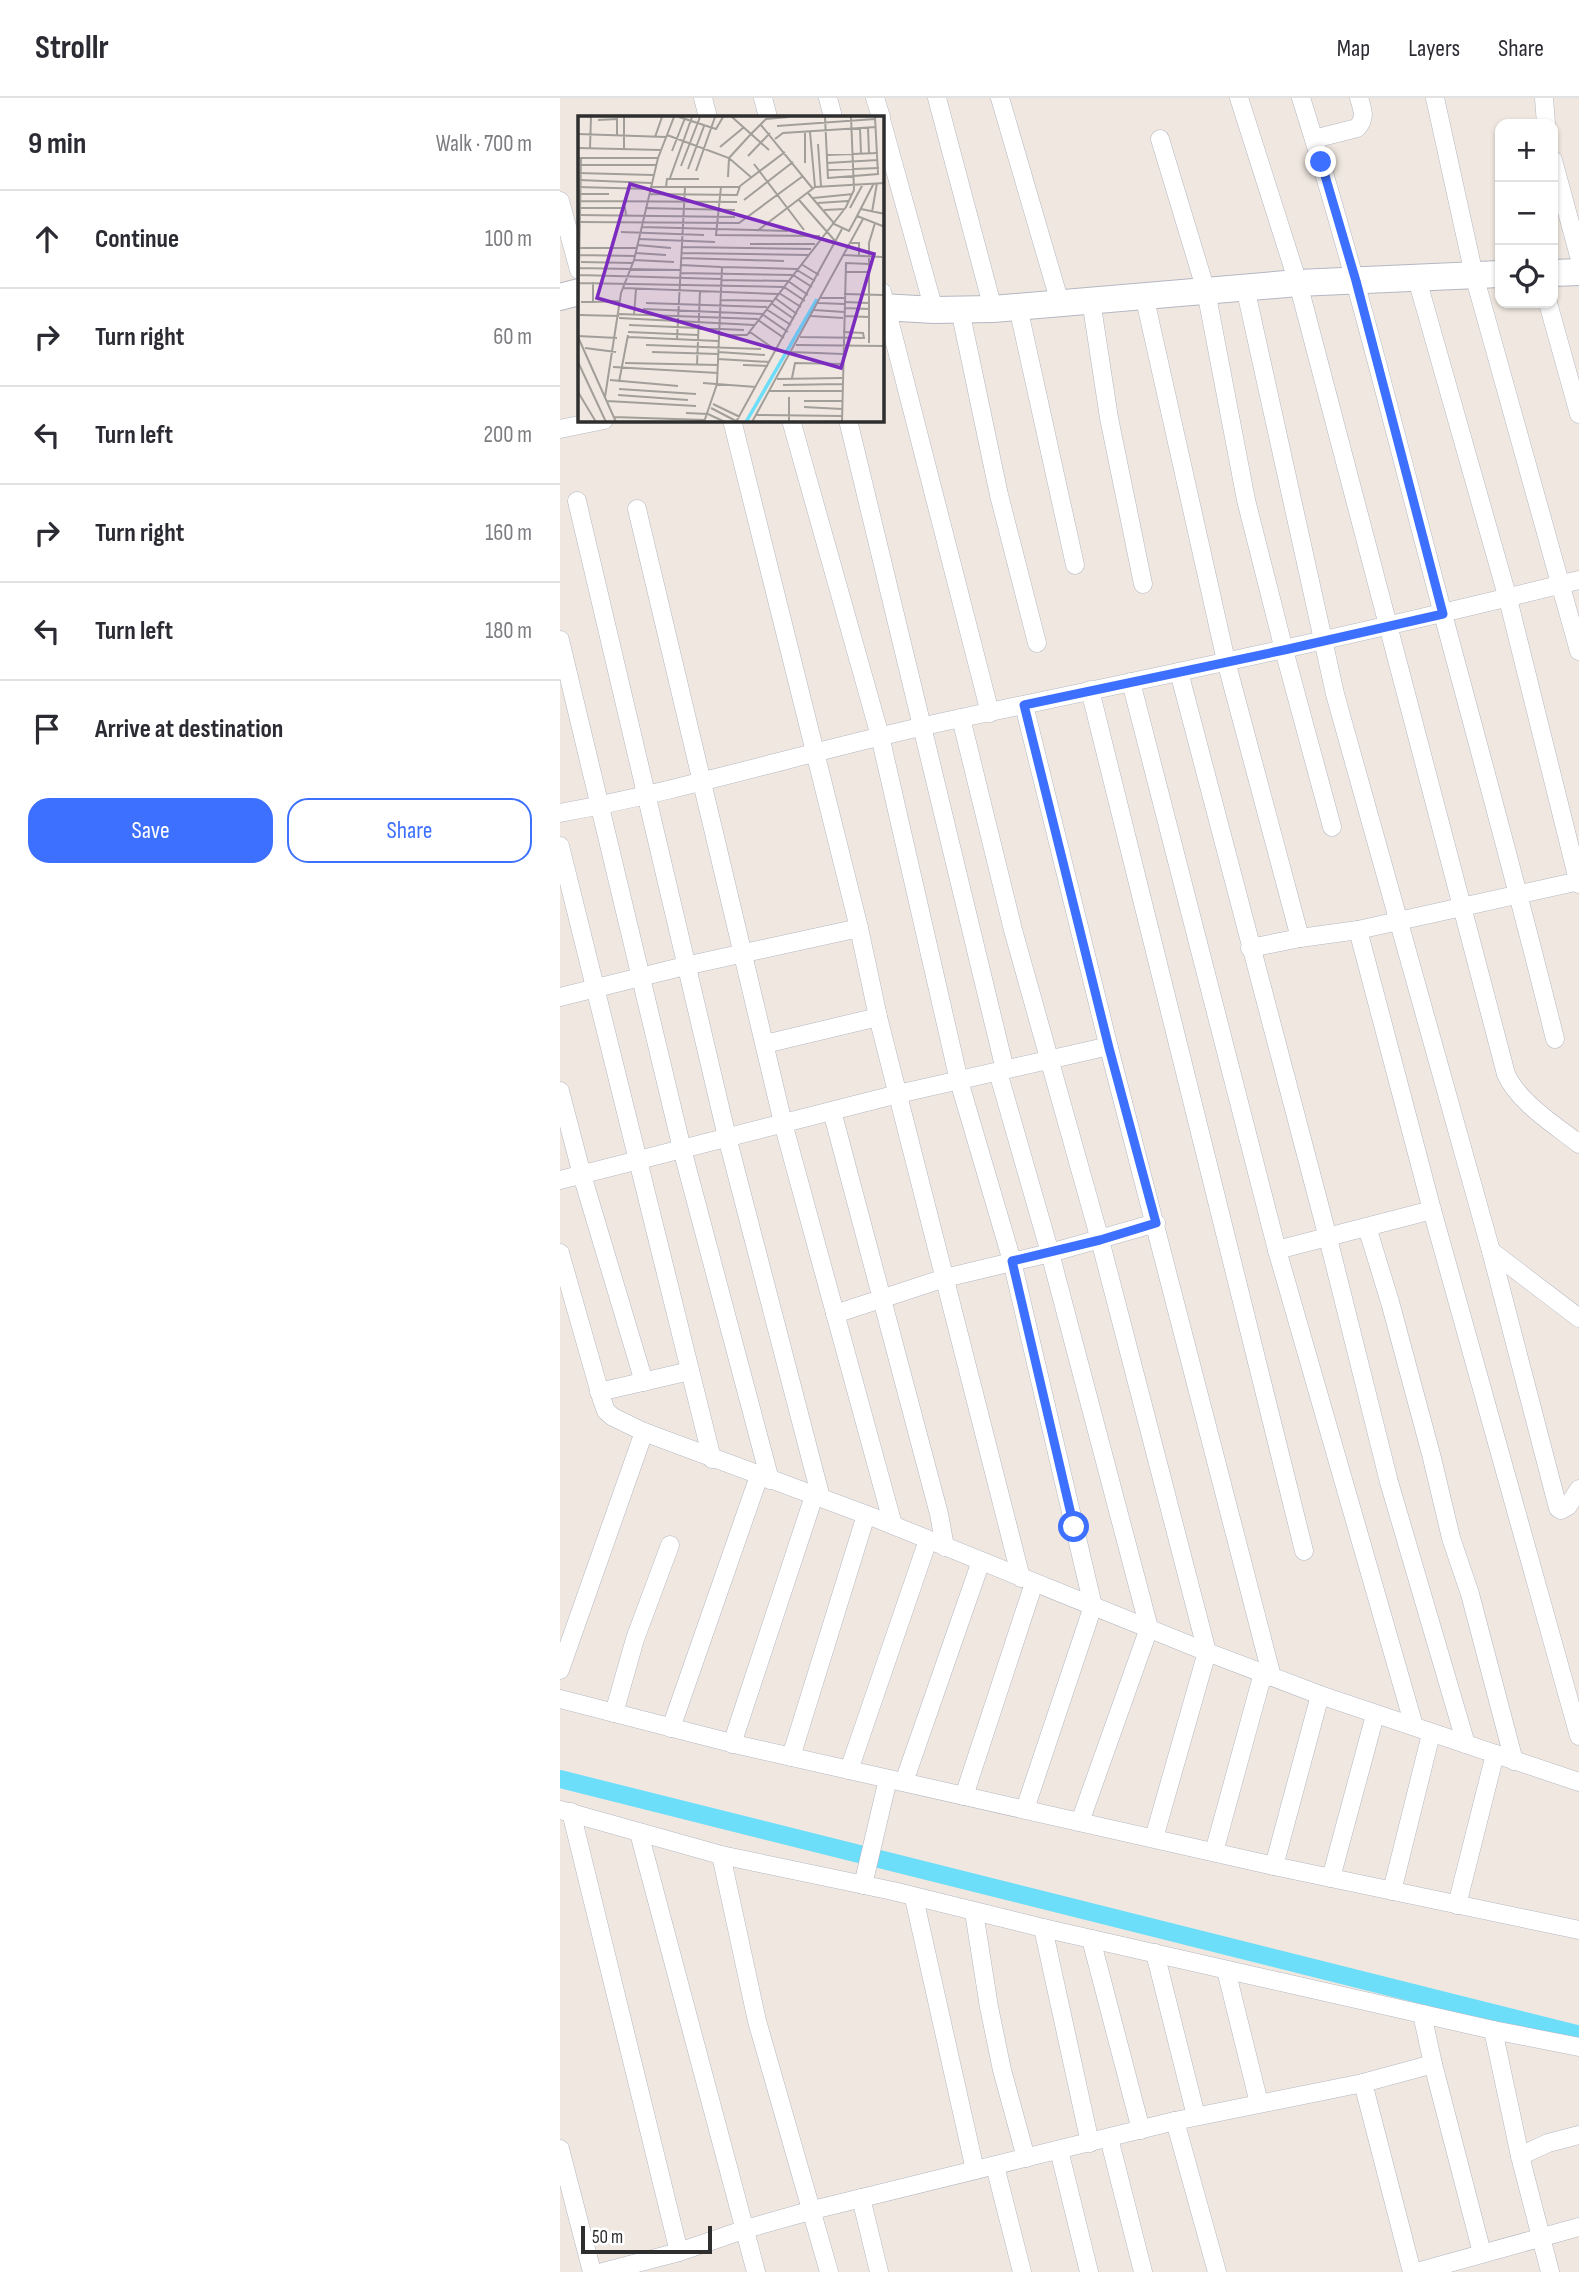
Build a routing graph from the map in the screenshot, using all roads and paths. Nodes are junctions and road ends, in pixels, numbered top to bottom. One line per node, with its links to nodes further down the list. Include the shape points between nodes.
1 (703, 98): 12 (street)
2 (763, 98): 13 (street)
3 (828, 98): 14 (street)
4 (875, 98): 15 (street)
5 (937, 98): 40 (street)
6 (1000, 98): 38 (street)
7 (1239, 98): 30 (street)
8 (1301, 98): 19 (street)
9 (1359, 98): 19 (street, via 1364,115 1357,128)
10 (1436, 98): 27 (street)
11 (1544, 98): 16 (street)
12 (708, 116)
13 (768, 116)
14 (833, 116)
15 (880, 116)
16 (1546, 119)
17 (884, 129): 42 (street)
18 (1160, 139): 32 (street)
19 (1314, 139): 29 (street)
20 (1558, 178): 22 (street)
21 (560, 201): 23 (street)
22 (1579, 256)
23 (578, 266)
24 (1579, 272): 25 (street)
25 (1558, 273)
26 (1495, 274): 27 (street)
27 (1474, 275): 28 (street); 54 (street)
28 (1417, 279): 29 (street); 55 (street)
29 (1356, 281): 30 (street); 56 (street)
30 (1298, 283): 31 (street); 57 (street)
31 (1245, 287): 32 (street); 59 (street)
32 (1206, 291): 34 (street); 61 (street, via 1246,500)
33 (578, 292): 35 (street)
34 (1144, 295): 36 (street); 63 (street)
35 (560, 297)
36 (1091, 300): 38 (street); 53 (street, via 1109,418)
37 (884, 303): 42 (street)
38 (1060, 303): 40 (street)
39 (884, 307): 68 (street)
40 (1005, 308): 42 (street); 51 (street)
41 (1549, 308): 43 (street)
42 (947, 310): 60 (street)
43 (1579, 414)
44 (594, 422): 48 (street)
45 (732, 422): 72 (street)
46 (793, 422): 71 (street)
47 (848, 422): 70 (street)
48 (560, 429)
49 (577, 501): 74 (street)
50 (637, 509): 73 (street)
51 (1075, 565)
52 (1579, 580): 54 (street)
53 (1143, 584)
54 (1561, 585): 55 (street); 62 (street)
55 (1508, 599): 56 (street); 79 (street)
56 (1443, 614): 57 (street); 80 (street)
57 (1387, 627): 59 (street); 81 (street)
58 (560, 640): 75 (street)
59 (1322, 641): 61 (street); 82 (street)
60 (1037, 643)
61 (1284, 650): 63 (street); 77 (street)
62 (1579, 651)
63 (1226, 661): 64 (street); 85 (street)
64 (1179, 672): 65 (street); 86 (street)
65 (1131, 682): 66 (street); 114 (street)
66 (1090, 690): 67 (street); 136 (street)
67 (1024, 705): 68 (street); 95 (street)
68 (990, 713): 69 (street)
69 (961, 718): 70 (street); 96 (street, via 1013,930)
70 (922, 727): 71 (street); 97 (street)
71 (880, 736): 72 (street); 98 (street)
72 (815, 752): 73 (street); 83 (street)
73 (702, 782): 74 (street); 87 (street)
74 (646, 796): 75 (street); 88 (street)
75 (600, 805): 76 (street); 89 (street)
76 (560, 813)
77 (1332, 827)
78 (560, 846): 90 (street)
79 (1579, 882): 80 (street)
80 (1520, 895): 81 (street); 93 (street)
81 (1463, 906): 82 (street); 104 (street, via 1511,1086)
82 (1399, 921): 84 (street); 115 (street)
83 (859, 928): 87 (street); 92 (street)
84 (1358, 930): 85 (street); 109 (street)
85 (1300, 938): 86 (street)
86 (1250, 948): 112 (street)
87 (744, 955): 88 (street); 94 (street)
88 (685, 966): 89 (street); 103 (street)
89 (641, 977): 90 (street); 105 (street)
90 (596, 987): 91 (street); 106 (street)
91 (560, 997)
92 (878, 1017): 94 (street); 100 (street)
93 (1555, 1039)
94 (765, 1044): 102 (street)
95 (1109, 1048): 96 (street); 110 (street)
96 (1051, 1059): 97 (street); 113 (street)
97 (1002, 1071): 98 (street); 117 (street)
98 (959, 1081): 100 (street); 118 (street)
99 (560, 1091): 107 (street)
100 (898, 1094): 101 (street); 119 (street)
101 (832, 1111): 102 (street); 120 (street)
102 (783, 1123): 103 (street); 121 (street)
103 (727, 1137): 105 (street); 130 (street)
104 (1579, 1144)
105 (682, 1149): 106 (street); 128 (street)
106 (638, 1159): 107 (street); 123 (street)
107 (582, 1175): 108 (street); 124 (street)
108 (560, 1180)
109 (1432, 1210): 111 (street); 151 (street)
110 (1156, 1223): 113 (street); 143 (street)
111 (1367, 1227): 112 (street); 156 (street)
112 (1328, 1238): 114 (street); 153 (street, via 1389,1482)
113 (1100, 1240): 117 (street); 141 (street)
114 (1277, 1250): 148 (street)
115 (1491, 1251): 122 (street); 129 (street, via 1558,1508 1568,1506)
116 (560, 1253): 125 (street)
117 (1050, 1253): 118 (street); 140 (street)
118 (1012, 1261): 119 (street); 139 (street)
119 (945, 1278): 120 (street); 138 (street)
120 (881, 1299): 121 (street); 135 (street)
121 (835, 1314): 132 (street)
122 (1579, 1318)
123 (690, 1371): 124 (street); 127 (street)
124 (644, 1382): 125 (street)
125 (600, 1392): 126 (street, via 606,1411)
126 (644, 1432): 127 (street); 142 (street)
127 (712, 1459): 128 (street)
128 (764, 1478): 130 (street); 149 (street)
129 (1579, 1489)
130 (818, 1497): 131 (street); 152 (street)
131 (866, 1515): 132 (street); 155 (street)
132 (893, 1525): 133 (street)
133 (928, 1540): 135 (street); 157 (street)
134 (670, 1545): 146 (street)
135 (945, 1547): 137 (street)
136 (1304, 1551)
137 (981, 1561): 138 (street); 158 (street)
138 (1027, 1581): 139 (street); 160 (street)
139 (1093, 1606): 140 (street); 161 (street)
140 (1149, 1628): 141 (street); 163 (street)
141 (1207, 1652): 143 (street); 165 (street)
142 (560, 1670)
143 (1268, 1675): 144 (street); 166 (street)
144 (1320, 1695): 147 (street); 168 (street)
145 (560, 1699): 146 (street)
146 (614, 1713): 149 (street)
147 (1375, 1715): 148 (street); 169 (street)
148 (1414, 1726): 150 (street)
149 (671, 1728): 152 (street)
150 (1431, 1734): 153 (street); 171 (street)
151 (1579, 1736)
152 (732, 1744): 155 (street)
153 (1466, 1744): 154 (street)
154 (1495, 1754): 156 (street); 173 (street)
155 (791, 1757): 157 (street)
156 (1514, 1761): 159 (street)
157 (849, 1770): 158 (street)
158 (896, 1780): 160 (street); 170 (street, via 883,1802)
159 (1579, 1782)
160 (964, 1796): 161 (street)
161 (1025, 1810): 163 (street)
162 (565, 1811): 164 (street); 203 (street)
163 (1080, 1822): 165 (street)
164 (639, 1833): 167 (street); 201 (street)
165 (1154, 1838): 166 (street)
166 (1214, 1852): 168 (street)
167 (721, 1856): 170 (street); 199 (street, via 757,2021)
168 (1274, 1866): 169 (street)
169 (1331, 1878): 171 (street)
170 (863, 1885): 172 (street)
171 (1392, 1891): 173 (street)
172 (914, 1898): 174 (street); 197 (street)
173 (1457, 1905): 176 (street)
174 (974, 1912): 175 (street); 195 (street, via 1002,2070)
175 (1044, 1928): 177 (street); 191 (street)
176 (1579, 1930)
177 (1091, 1939): 178 (street); 188 (street)
178 (1155, 1953): 179 (street); 186 (street)
179 (1226, 1970): 180 (street); 185 (street)
180 (1422, 2014): 181 (street); 183 (street)
181 (1493, 2030): 182 (street); 194 (street)
182 (1579, 2047)
183 (1433, 2064): 184 (street); 204 (street)
184 (1363, 2082): 185 (street); 214 (street)
185 (1259, 2103): 186 (street)
186 (1196, 2116): 187 (street)
187 (1175, 2121): 188 (street); 213 (street)
188 (1141, 2130): 190 (street)
189 (1579, 2135): 194 (street)
190 (1109, 2138): 191 (street); 212 (street)
191 (1090, 2143): 193 (street)
192 (560, 2149): 205 (street)
193 (1059, 2150): 195 (street); 211 (street)
194 (1520, 2156): 202 (street)
195 (1026, 2158): 196 (street)
196 (995, 2166): 197 (street); 210 (street)
197 (975, 2171): 198 (street)
198 (861, 2198): 199 (street); 209 (street)
199 (813, 2210): 201 (street); 208 (street)
200 (1579, 2227): 202 (street)
201 (746, 2229): 203 (street); 207 (street)
202 (1541, 2237): 204 (street); 215 (street)
203 (679, 2252): 206 (street)
204 (1482, 2253): 214 (street)
205 (592, 2272)
206 (603, 2272)
207 (756, 2272)
208 (830, 2272)
209 (879, 2272)
210 (1021, 2272)
211 (1089, 2272)
212 (1143, 2272)
213 (1217, 2272)
214 (1415, 2272)
215 (1550, 2272)

